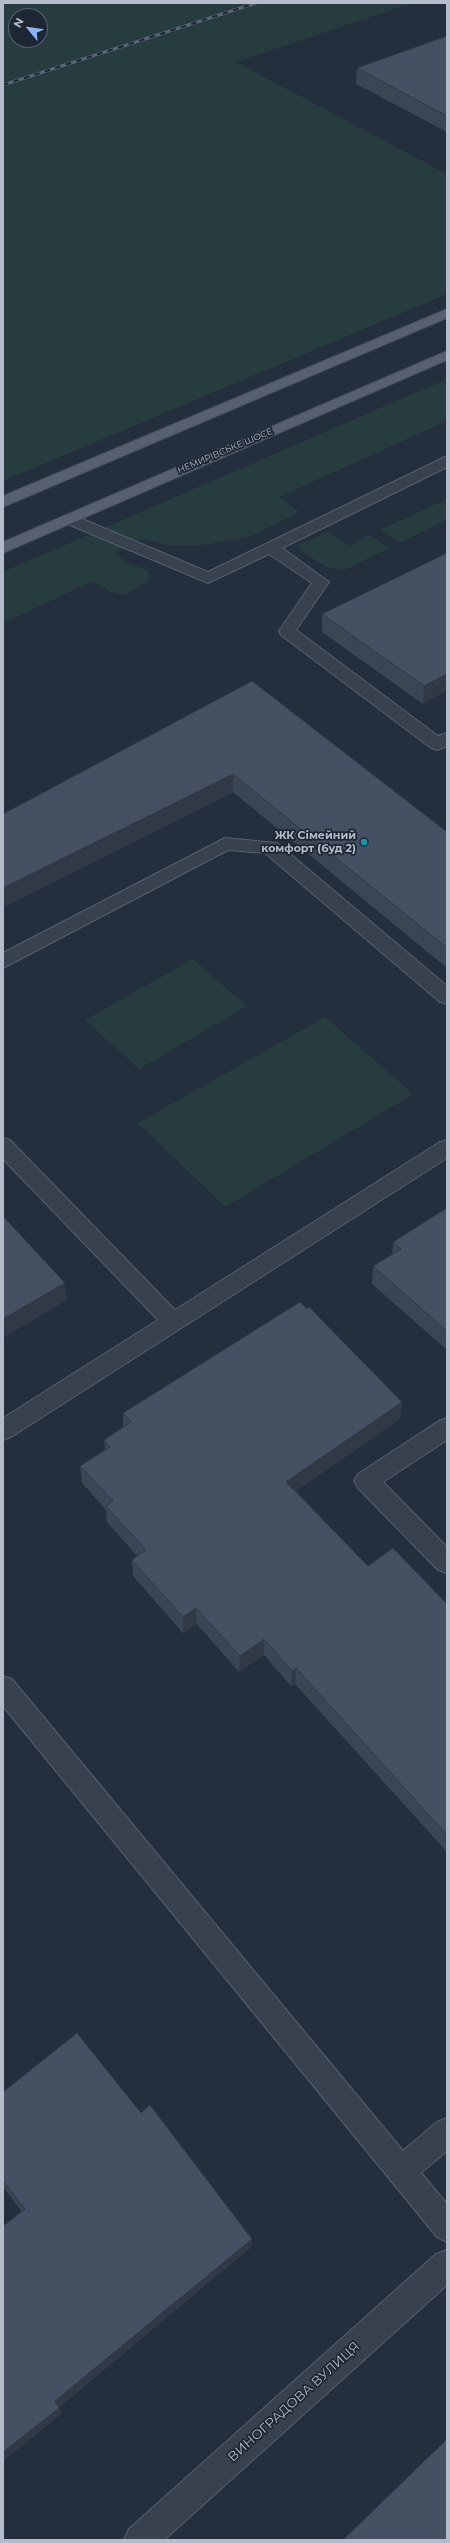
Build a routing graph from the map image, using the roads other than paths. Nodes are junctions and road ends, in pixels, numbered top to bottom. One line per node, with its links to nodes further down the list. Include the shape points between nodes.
1 (447, 312): 4 (main road)
2 (447, 355): 5 (main road, НЕМИРІВСЬКЕ ШОСЕ)
3 (447, 461): 6 (street)
4 (3, 502)
5 (69, 519): 6 (street, via 208,578); 7 (main road, НЕМИРІВСЬКЕ ШОСЕ)
6 (269, 547): 8 (street, via 321,582 287,632)
7 (3, 548)
8 (444, 745)
9 (3, 961): 10 (street, via 225,844 270,847)
10 (447, 997)
11 (3, 1146): 13 (street)
12 (447, 1148): 13 (street)
13 (173, 1322): 15 (street)
14 (447, 1428): 16 (street, via 366,1481)
15 (3, 1430)
16 (447, 1563)
17 (3, 1687): 19 (street)
18 (447, 2132): 19 (street)
19 (401, 2171): 20 (street)
20 (447, 2227)
21 (447, 2265): 22 (street, ВИНОГРАДОВА ВУЛИЦЯ)
22 (140, 2540)

